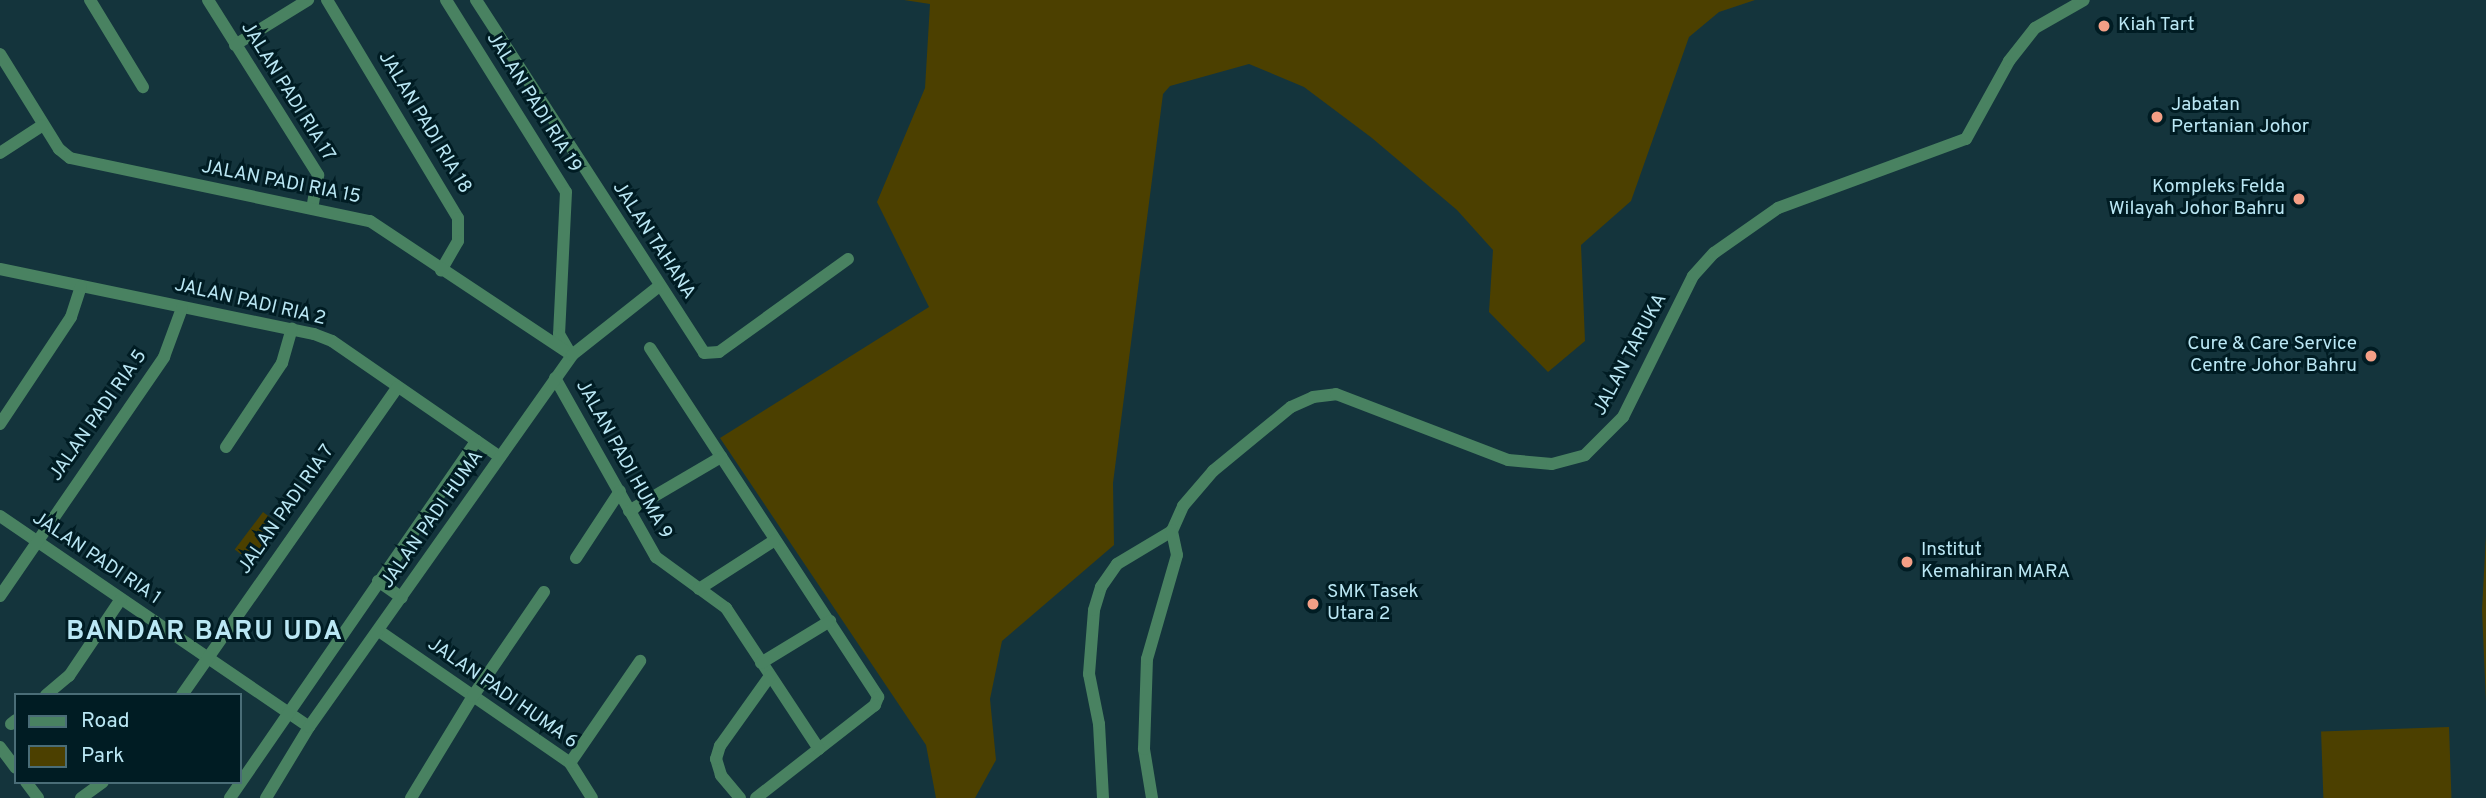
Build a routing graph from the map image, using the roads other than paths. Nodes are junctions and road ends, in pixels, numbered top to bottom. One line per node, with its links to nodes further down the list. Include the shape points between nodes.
1 (90, 0): 10 (street)
2 (208, 0): 8 (street, JALAN PADI RIA 17)
3 (308, 0): 8 (street)
4 (327, 0): 16 (street, JALAN PADI RIA 18, via 458,218 458,241)
5 (446, 0): 22 (street, JALAN PADI RIA 19, via 566,192 559,334)
6 (476, 0): 18 (street, JALAN TAHANA)
7 (2084, 0): 33 (street, JALAN TARUKA, via 2035,28 2009,61 1966,139 1778,208 1714,253 1693,276 1623,417 1585,455 1552,464 1508,460 1336,394 1313,397 1291,407 1213,471 1183,506)
8 (235, 45): 13 (street, JALAN PADI RIA 17, via 318,175)
9 (0, 54): 11 (street, JALAN PADI RIA 15)
10 (143, 87)
11 (43, 125): 12 (street); 13 (street, JALAN PADI RIA 15, via 70,158)
12 (0, 153)
13 (312, 208): 16 (street, JALAN PADI RIA 15, via 370,221)
14 (848, 259): 18 (street, JALAN TAHANA, via 710,355 704,353)
15 (0, 269): 17 (street, JALAN PADI RIA 2)
16 (441, 270): 22 (street, JALAN PADI RIA 15)
17 (81, 287): 19 (street, JALAN PADI RIA 2); 25 (street, via 71,317)
18 (658, 287): 22 (street, JALAN PADI HUMA)
19 (182, 308): 20 (street, JALAN PADI RIA 2); 35 (street, JALAN PADI RIA 5, via 164,357)
20 (292, 328): 24 (street, JALAN PADI RIA 2, via 332,341); 27 (street, via 282,363)
21 (650, 348): 29 (street)
22 (572, 355): 23 (street, JALAN PADI HUMA)
23 (555, 378): 28 (street, JALAN PADI HUMA); 30 (street, JALAN PADI HUMA 9)
24 (398, 387): 26 (street, JALAN PADI RIA 2); 45 (street, JALAN PADI RIA 7)
25 (0, 424)
26 (476, 441): 28 (street, JALAN PADI RIA 2); 37 (street, JALAN PADI HUMA)
27 (226, 447)
28 (500, 457): 41 (street, JALAN PADI HUMA)
29 (721, 457): 31 (street); 34 (street)
30 (620, 491): 31 (street, JALAN PADI HUMA 9); 36 (street)
31 (629, 511): 38 (street, JALAN PADI HUMA 9, via 656,557)
32 (0, 516): 35 (street, JALAN PADI RIA 1)
33 (1172, 531): 66 (street, via 1117,564 1101,587 1094,610 1089,674 1099,724); 67 (street, via 1177,555 1147,659 1144,749)
34 (775, 540): 38 (street); 43 (street)
35 (36, 541): 40 (street, JALAN PADI RIA 5); 42 (street, JALAN PADI RIA 1)
36 (576, 558)
37 (378, 581): 41 (street); 52 (street, JALAN PADI HUMA)
38 (699, 589): 47 (street, JALAN PADI HUMA 9, via 726,608)
39 (544, 592): 51 (street)
40 (0, 596)
41 (402, 598): 44 (street, JALAN PADI HUMA)
42 (121, 599): 45 (street, JALAN PADI RIA 1); 49 (street, via 69,676)
43 (830, 621): 47 (street); 55 (street, via 877,700)
44 (379, 631): 51 (street, JALAN PADI HUMA 6); 53 (street, JALAN PADI HUMA)
45 (207, 657): 50 (street, JALAN PADI RIA 7); 52 (street, JALAN PADI RIA 1)
46 (640, 661): 56 (street)
47 (761, 663): 48 (street, JALAN PADI HUMA 9)
48 (770, 676): 55 (street, JALAN PADI HUMA 9); 64 (street, via 720,746 716,759 721,775)
49 (48, 693)
50 (183, 693)
51 (473, 696): 56 (street, JALAN PADI HUMA 6); 60 (street)
52 (287, 713): 53 (street, JALAN PADI RIA 1); 58 (street, JALAN PADI HUMA)
53 (309, 727): 62 (street, JALAN PADI HUMA)
54 (0, 747): 57 (street)
55 (819, 749): 65 (street)
56 (570, 764): 63 (street, JALAN PADI HUMA 6)
57 (14, 765)
58 (242, 780)
59 (100, 784): 61 (street)
60 (414, 797)
61 (81, 798)
62 (266, 798)
63 (592, 798)
64 (740, 798)
65 (756, 798)
66 (1103, 798)
67 (1153, 798)

